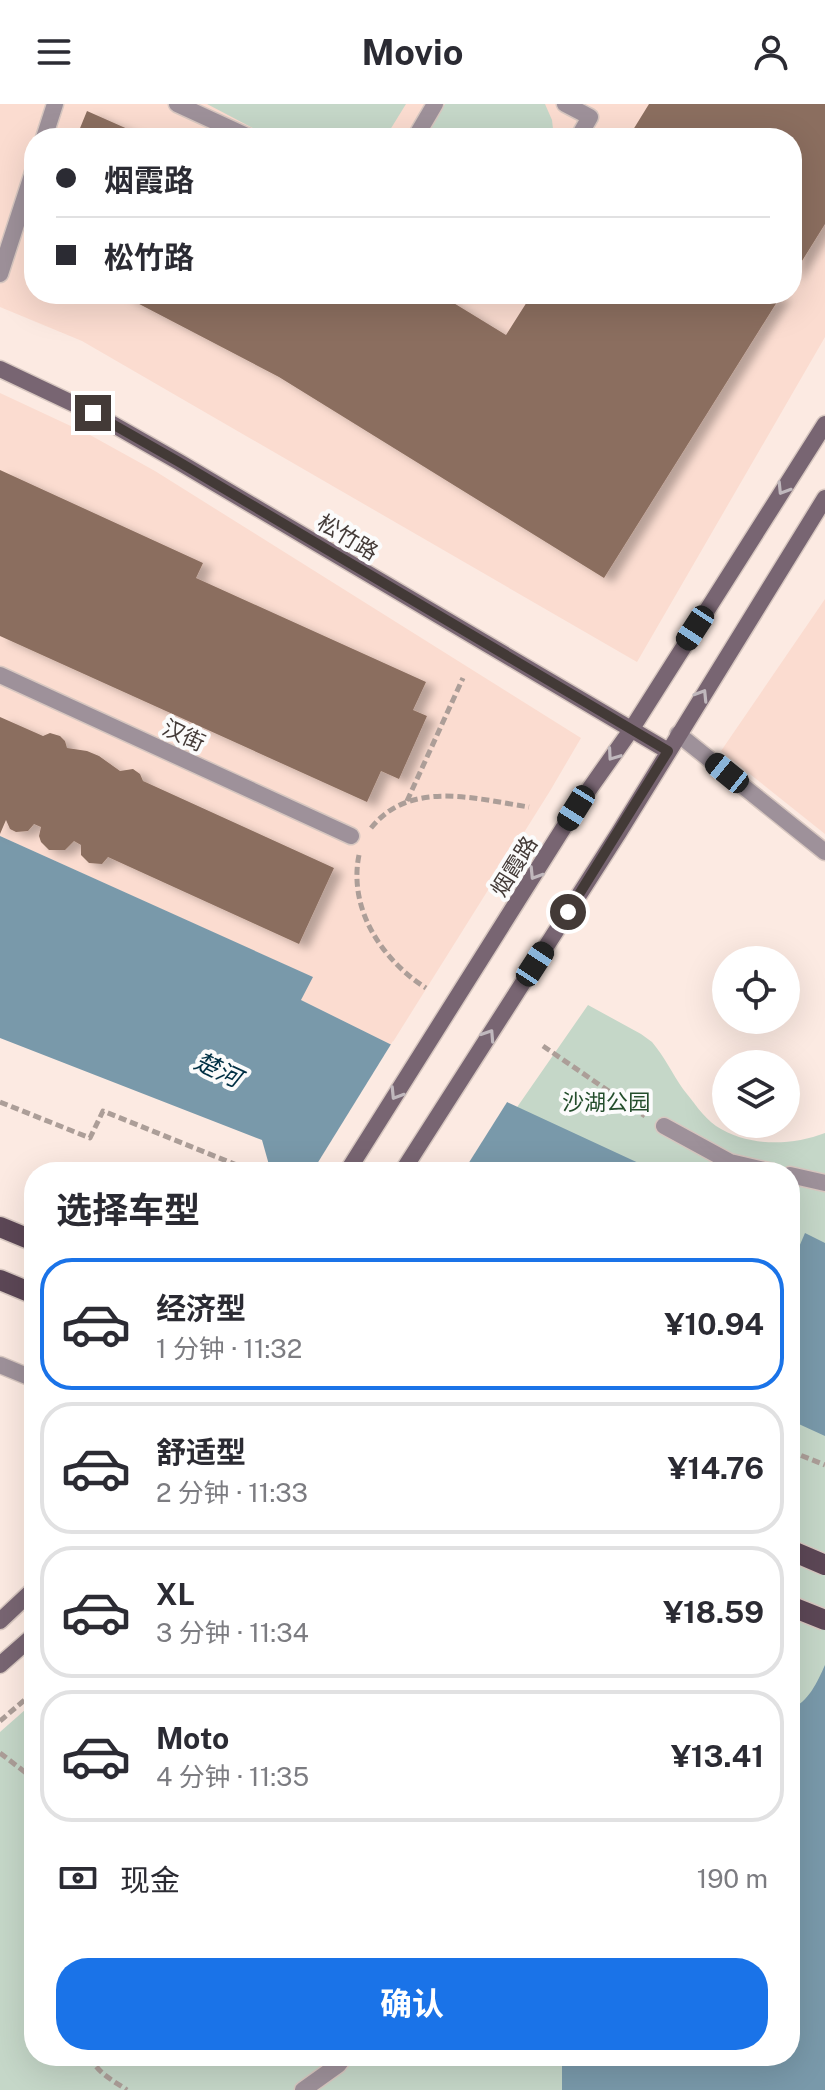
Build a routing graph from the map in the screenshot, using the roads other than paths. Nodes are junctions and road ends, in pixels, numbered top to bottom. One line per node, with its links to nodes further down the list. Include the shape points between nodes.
1 (55, 104): 5 (street)
2 (177, 104): 6 (street)
3 (435, 104): 7 (street)
4 (565, 104): 8 (street, via 590,117)
5 (47, 128)
6 (229, 128)
7 (421, 128)
8 (584, 128)
9 (24, 200): 10 (street)
10 (0, 274)
11 (0, 369): 15 (main road, 松竹路, via 179,462)
12 (825, 424): 15 (main road, 烟霞路, one-way to 15)
13 (825, 498): 16 (main road, one-way to 13)
14 (0, 675): 18 (street, 汉街)
15 (631, 730): 17 (main road, 松竹路); 21 (main road, 烟霞路, one-way to 21, via 576,808)
16 (678, 734): 17 (main road); 19 (street)
17 (668, 751): 22 (main road, one-way to 17)
18 (356, 839)
19 (825, 852)
20 (664, 1126): 23 (street)
21 (353, 1162)
22 (408, 1162)
23 (730, 1162)
24 (800, 1177): 25 (street)
25 (825, 1183)
26 (0, 1227): 27 (main road)
27 (24, 1237)
28 (0, 1280): 29 (main road)
29 (24, 1290)
30 (0, 1365): 31 (street)
31 (24, 1375)
32 (800, 1554): 33 (main road, bridge)
33 (825, 1565)
34 (24, 1598): 37 (main road)
35 (800, 1610): 36 (main road, bridge)
36 (825, 1620)
37 (0, 1621)
38 (24, 1644): 39 (main road)
39 (0, 1665)
40 (337, 2066): 41 (street)
41 (303, 2090)

